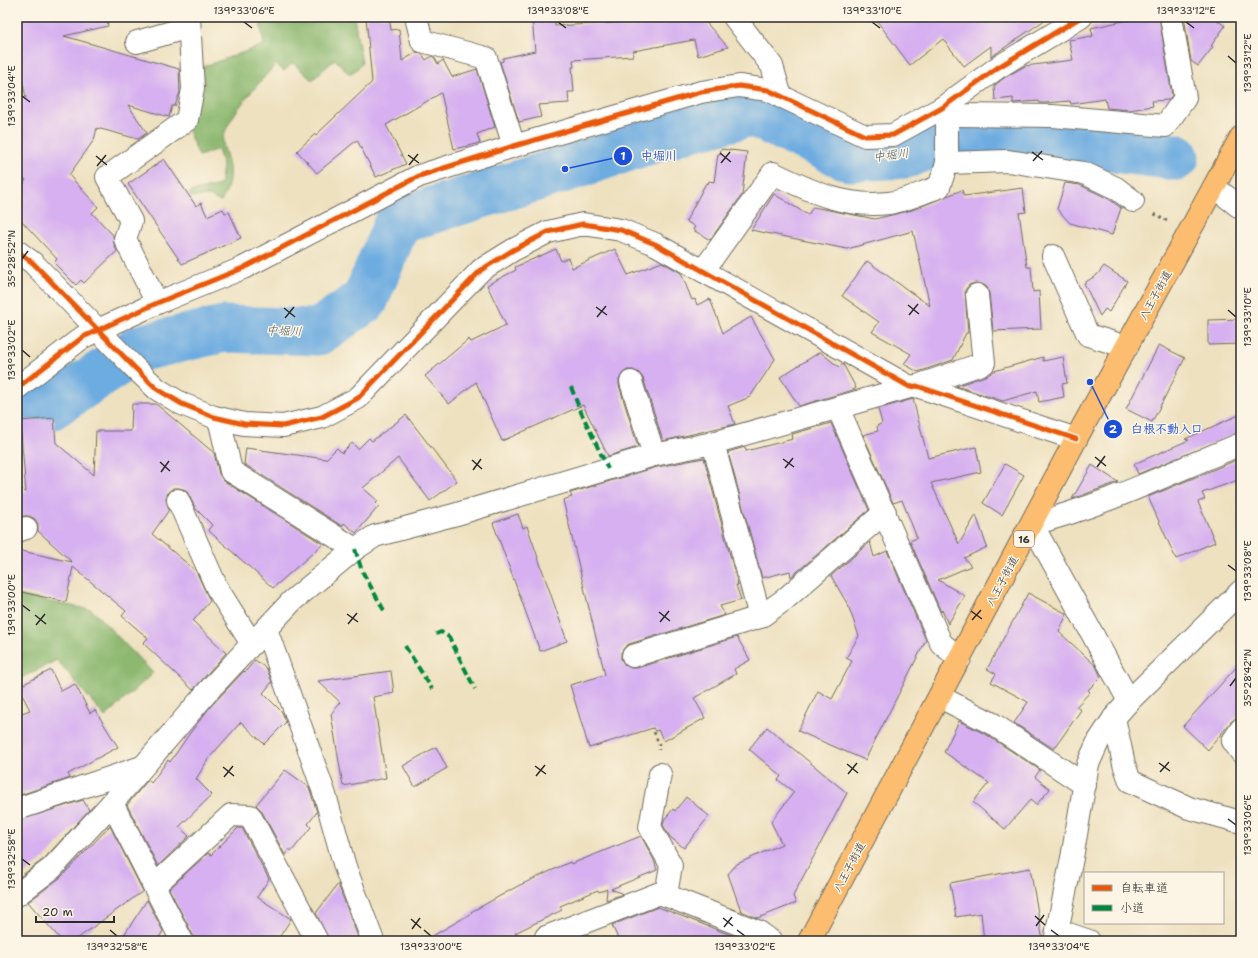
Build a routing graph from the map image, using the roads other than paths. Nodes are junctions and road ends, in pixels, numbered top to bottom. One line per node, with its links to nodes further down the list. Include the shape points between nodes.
1 (416, 17): 10 (street, via 422,41 486,58)
2 (734, 17): 7 (street, via 772,66)
3 (1081, 17): 8 (street, via 997,68)
4 (1171, 17): 8 (street, via 1185,98 1165,126 1053,116)
5 (189, 22): 6 (street); 19 (street, via 193,89 187,120 107,177 131,220 125,239)
6 (137, 42)
7 (781, 97): 8 (street, via 865,136 893,135); 10 (street, via 768,90 739,86 702,92)
8 (948, 113): 11 (street)
9 (1241, 137): 12 (highway, 八王子街道 / 16)
10 (514, 146): 19 (street, via 419,176 243,268)
11 (947, 163): 13 (street, via 1008,161 1084,173 1116,188); 17 (street, via 939,187 884,203 857,204 816,194 773,173)
12 (1214, 187): 14 (street); 21 (highway, 八王子街道 / 16)
13 (1133, 201)
14 (1241, 208)
15 (17, 251): 20 (street, via 33,263)
16 (1053, 256): 21 (street, via 1088,335)
17 (703, 271): 24 (street); 26 (street, via 655,244 621,230 583,224 548,232 481,270 358,398 322,417 283,426 244,424)
18 (977, 294): 24 (street, via 984,363)
19 (157, 303): 20 (street)
20 (104, 336): 23 (street, via 83,337); 26 (street, via 157,389 182,404)
21 (1126, 347): 27 (highway, 八王子街道 / 16)
22 (631, 382): 30 (street)
23 (21, 384)
24 (913, 386): 25 (street); 27 (street)
25 (838, 408): 28 (street); 32 (street)
26 (219, 418): 34 (street, via 231,471)
27 (1076, 439): 33 (highway, 八王子街道 / 16)
28 (713, 443): 30 (street); 36 (street)
29 (1241, 444): 33 (street, via 1110,499)
30 (654, 456): 34 (street, via 375,536)
31 (178, 500): 37 (street, via 217,588)
32 (885, 512): 36 (street, via 784,600); 39 (street, via 942,643)
33 (1032, 524): 39 (highway, 八王子街道 / 16); 41 (street)
34 (355, 549): 37 (street, via 292,601)
35 (1241, 591): 41 (street)
36 (760, 617): 38 (street)
37 (259, 637): 43 (street); 56 (street, via 325,795 345,867)
38 (633, 656)
39 (960, 659): 40 (highway, 八王子街道 / 16)
40 (940, 697): 45 (street, via 993,724); 58 (highway, 八王子街道 / 16)
41 (1129, 701): 42 (street)
42 (1114, 718): 45 (street, via 1098,742 1088,764); 48 (street, via 1130,781 1189,808)
43 (142, 766): 46 (street); 47 (street)
44 (660, 774): 51 (street, via 650,827 671,866)
45 (1085, 785): 52 (street)
46 (112, 803): 49 (street); 50 (street, via 52,868)
47 (17, 809)
48 (1241, 822)
49 (154, 886): 54 (street); 55 (street, via 231,815 250,816)
50 (17, 895)
51 (666, 895): 53 (street, via 660,893); 57 (street, via 759,932)
52 (1056, 935): 59 (street)
53 (546, 937)
54 (182, 941)
55 (317, 941)
56 (373, 941)
57 (771, 941)
58 (809, 941)
59 (1089, 941)

